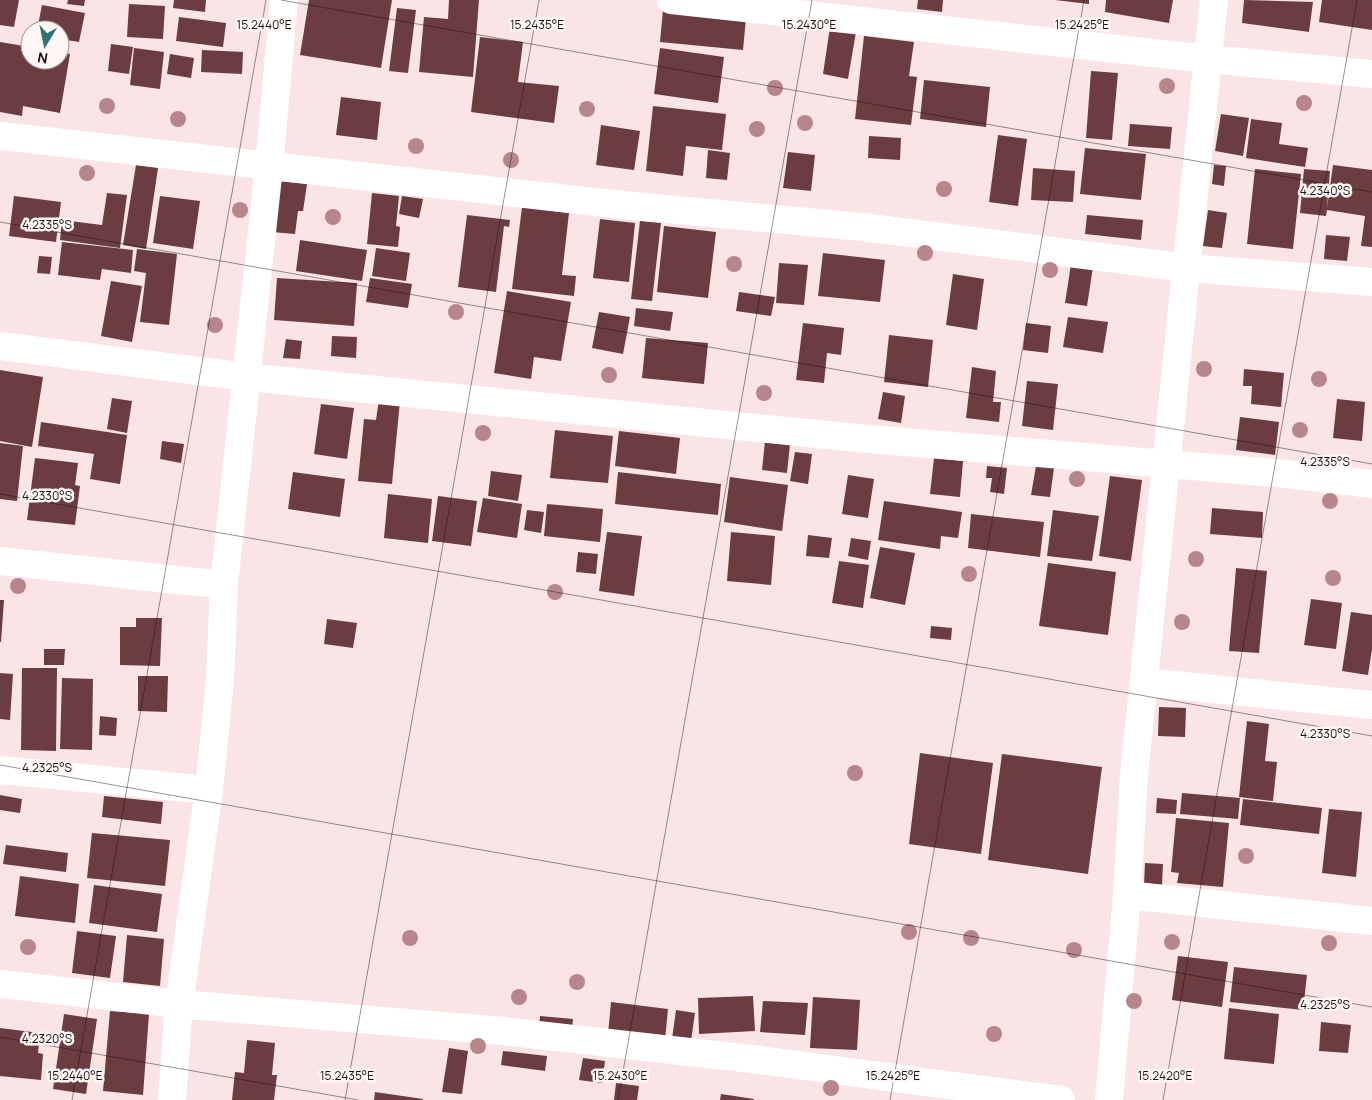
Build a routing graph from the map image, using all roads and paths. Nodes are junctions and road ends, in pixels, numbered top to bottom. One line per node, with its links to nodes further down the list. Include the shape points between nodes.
1 (284, 0): 7 (street)
2 (671, 0): 4 (street)
3 (1214, 0): 4 (street)
4 (1208, 59): 5 (street); 8 (street)
5 (1372, 74)
6 (0, 136): 7 (street)
7 (269, 167): 8 (street, via 862,227); 11 (street)
8 (1187, 268): 9 (street); 12 (street)
9 (1372, 282)
10 (0, 346): 11 (street)
11 (246, 377): 12 (street, via 857,438); 15 (street)
12 (1166, 465): 13 (street); 16 (street)
13 (1372, 484)
14 (0, 561): 15 (street)
15 (224, 585): 19 (street, via 220,680)
16 (1144, 682): 17 (street); 20 (street, via 1134,775)
17 (1372, 705)
18 (0, 770): 19 (street)
19 (209, 790): 23 (street)
20 (1127, 894): 21 (street); 26 (street)
21 (1372, 921)
22 (0, 984): 23 (street)
23 (179, 1004): 24 (street); 25 (street, via 503,1031 752,1059)
24 (172, 1100)
25 (1061, 1100)
26 (1108, 1100)

